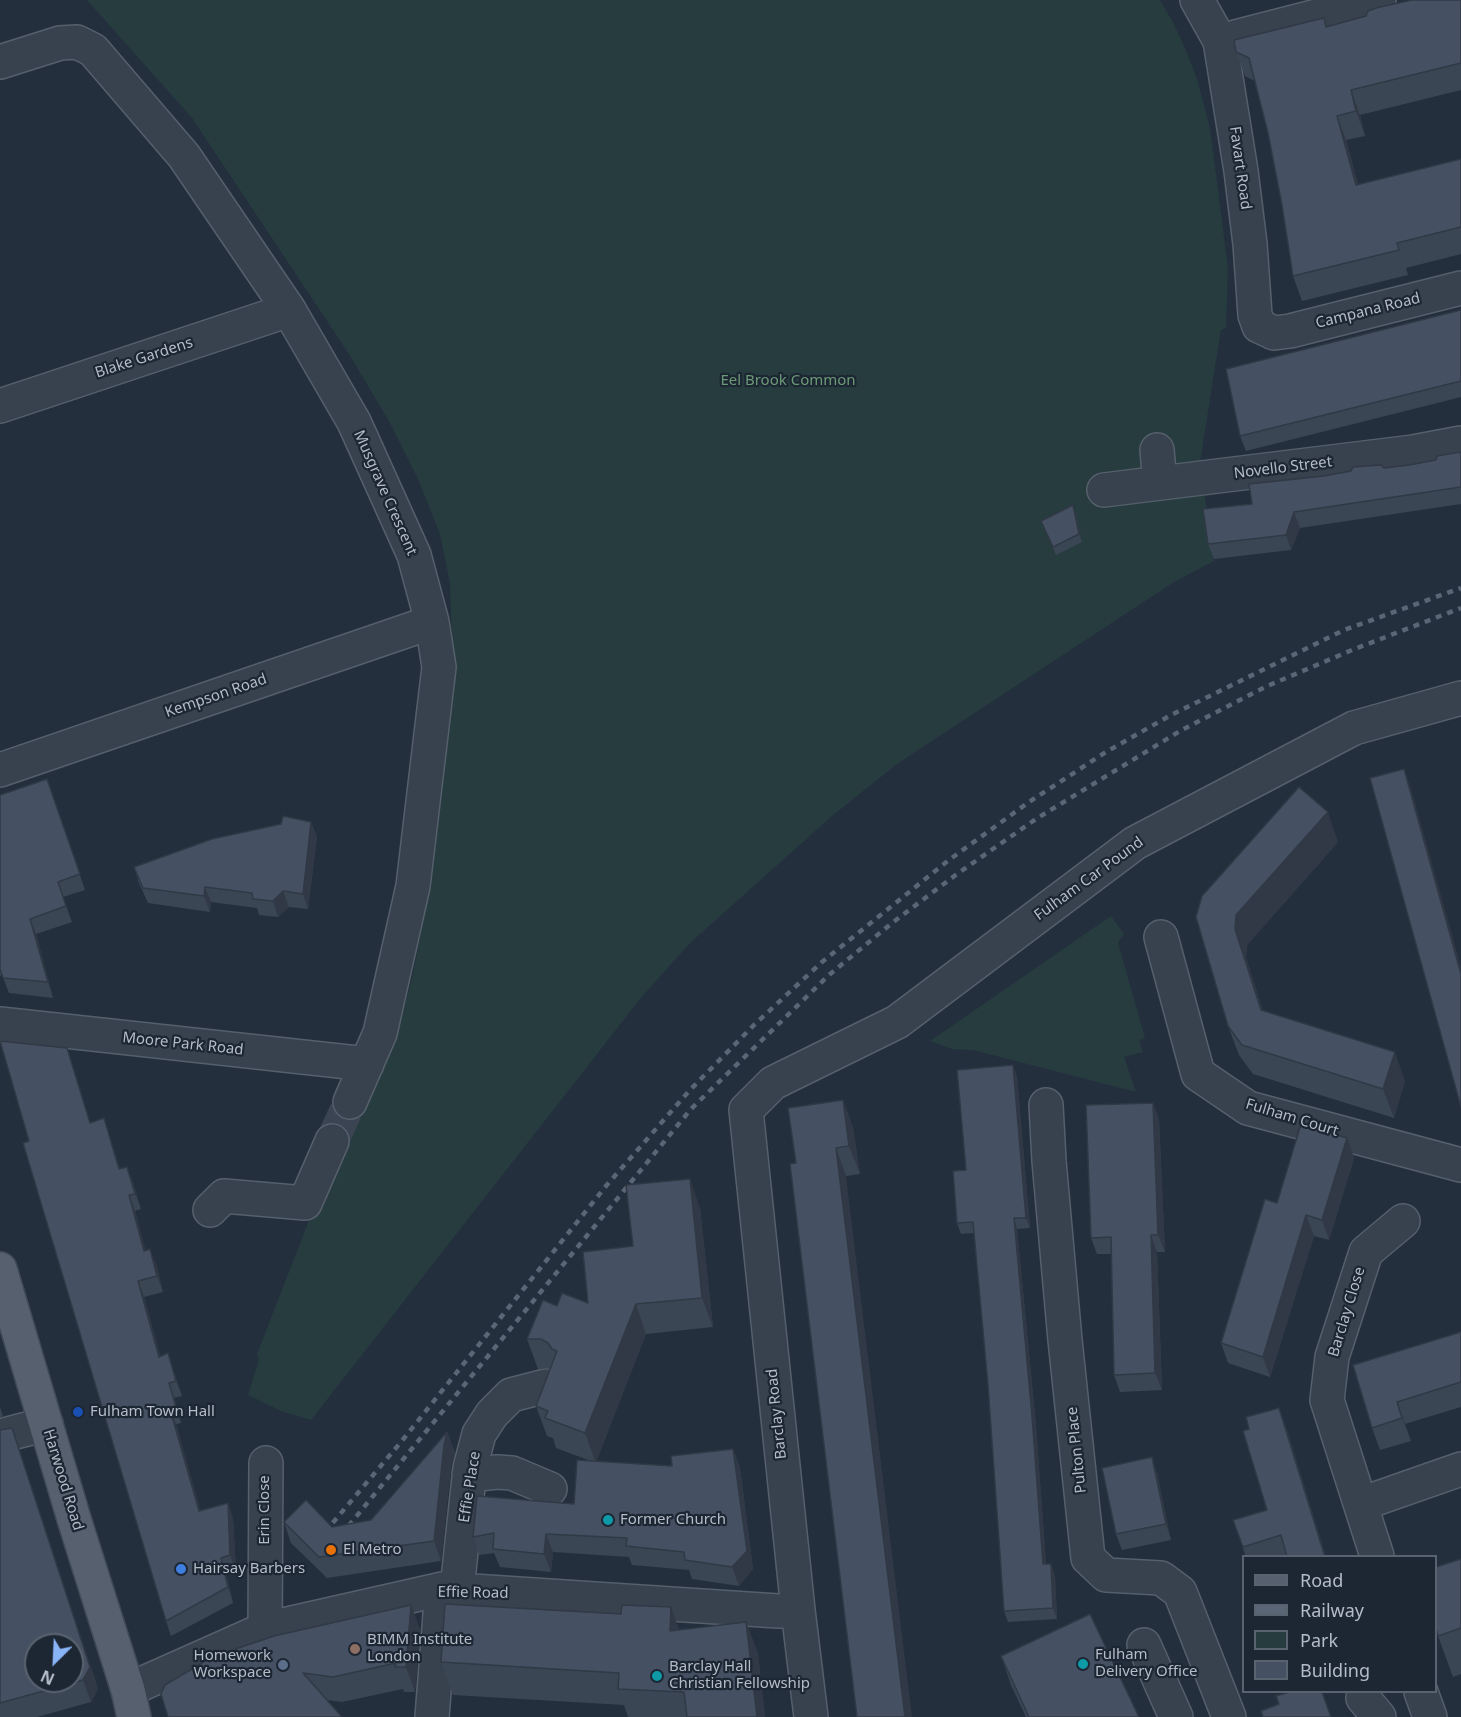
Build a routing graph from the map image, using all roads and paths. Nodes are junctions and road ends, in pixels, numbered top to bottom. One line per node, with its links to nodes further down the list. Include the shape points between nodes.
1 (1197, 0): 4 (street, Favart Road)
2 (1379, 0): 3 (street)
3 (1293, 11): 4 (street)
4 (1220, 41): 8 (street, Favart Road, via 1241,171 1255,315 1259,326)
5 (0, 62): 7 (street, Musgrave Crescent, via 60,43 77,42 93,50 184,156)
6 (1461, 288): 8 (street, Campana Road)
7 (289, 310): 9 (street, Blake Gardens); 14 (street, Musgrave Crescent, via 354,422 414,555)
8 (1274, 333)
9 (0, 406)
10 (1461, 443): 12 (street, Novello Street)
11 (1157, 450): 12 (street)
12 (1161, 483): 13 (street, Novello Street)
13 (1104, 490)
14 (432, 622): 16 (street, Kempson Road); 19 (street, Musgrave Crescent, via 440,667 413,886 380,1033)
15 (1461, 698): 22 (street, Fulham Car Pound, via 1354,728 1135,843 897,1022 773,1083)
16 (0, 770)
17 (1161, 937): 24 (street, Fulham Court, via 1198,1074 1248,1108)
18 (0, 1024): 19 (street, Moore Park Road)
19 (367, 1064): 20 (street, Musgrave Crescent)
20 (350, 1102)
21 (1046, 1105): 46 (street, Pulton Place, via 1088,1558 1106,1575 1161,1578 1180,1592)
22 (746, 1110): 38 (street, Barclay Road)
23 (332, 1141): 25 (street, via 305,1203 224,1196)
24 (1461, 1165)
25 (210, 1210)
26 (1402, 1221): 35 (street, Barclay Close, via 1366,1252 1332,1357 1327,1400)
27 (0, 1269): 29 (main road, Harwood Road)
28 (546, 1386): 33 (street, Effie Place, via 512,1395 492,1414 479,1434)
29 (46, 1424): 30 (street); 42 (main road, Harwood Road)
30 (0, 1436)
31 (266, 1463): 39 (street, Erin Close)
32 (1461, 1469): 35 (street)
33 (469, 1475): 34 (street, via 512,1473); 37 (street, Effie Place)
34 (550, 1489)
35 (1361, 1504): 36 (street, Barclay Close)
36 (1376, 1555)
37 (473, 1591): 38 (street, Effie Road); 39 (street, Effie Road); 43 (street, Effie Place)
38 (798, 1610): 44 (street, Barclay Road)
39 (265, 1629): 42 (street, Effie Road)
40 (1144, 1645): 45 (street)
41 (1420, 1693): 47 (street)
42 (131, 1703)
43 (432, 1717)
44 (811, 1717)
45 (1176, 1717)
46 (1229, 1717)
47 (1430, 1717)

